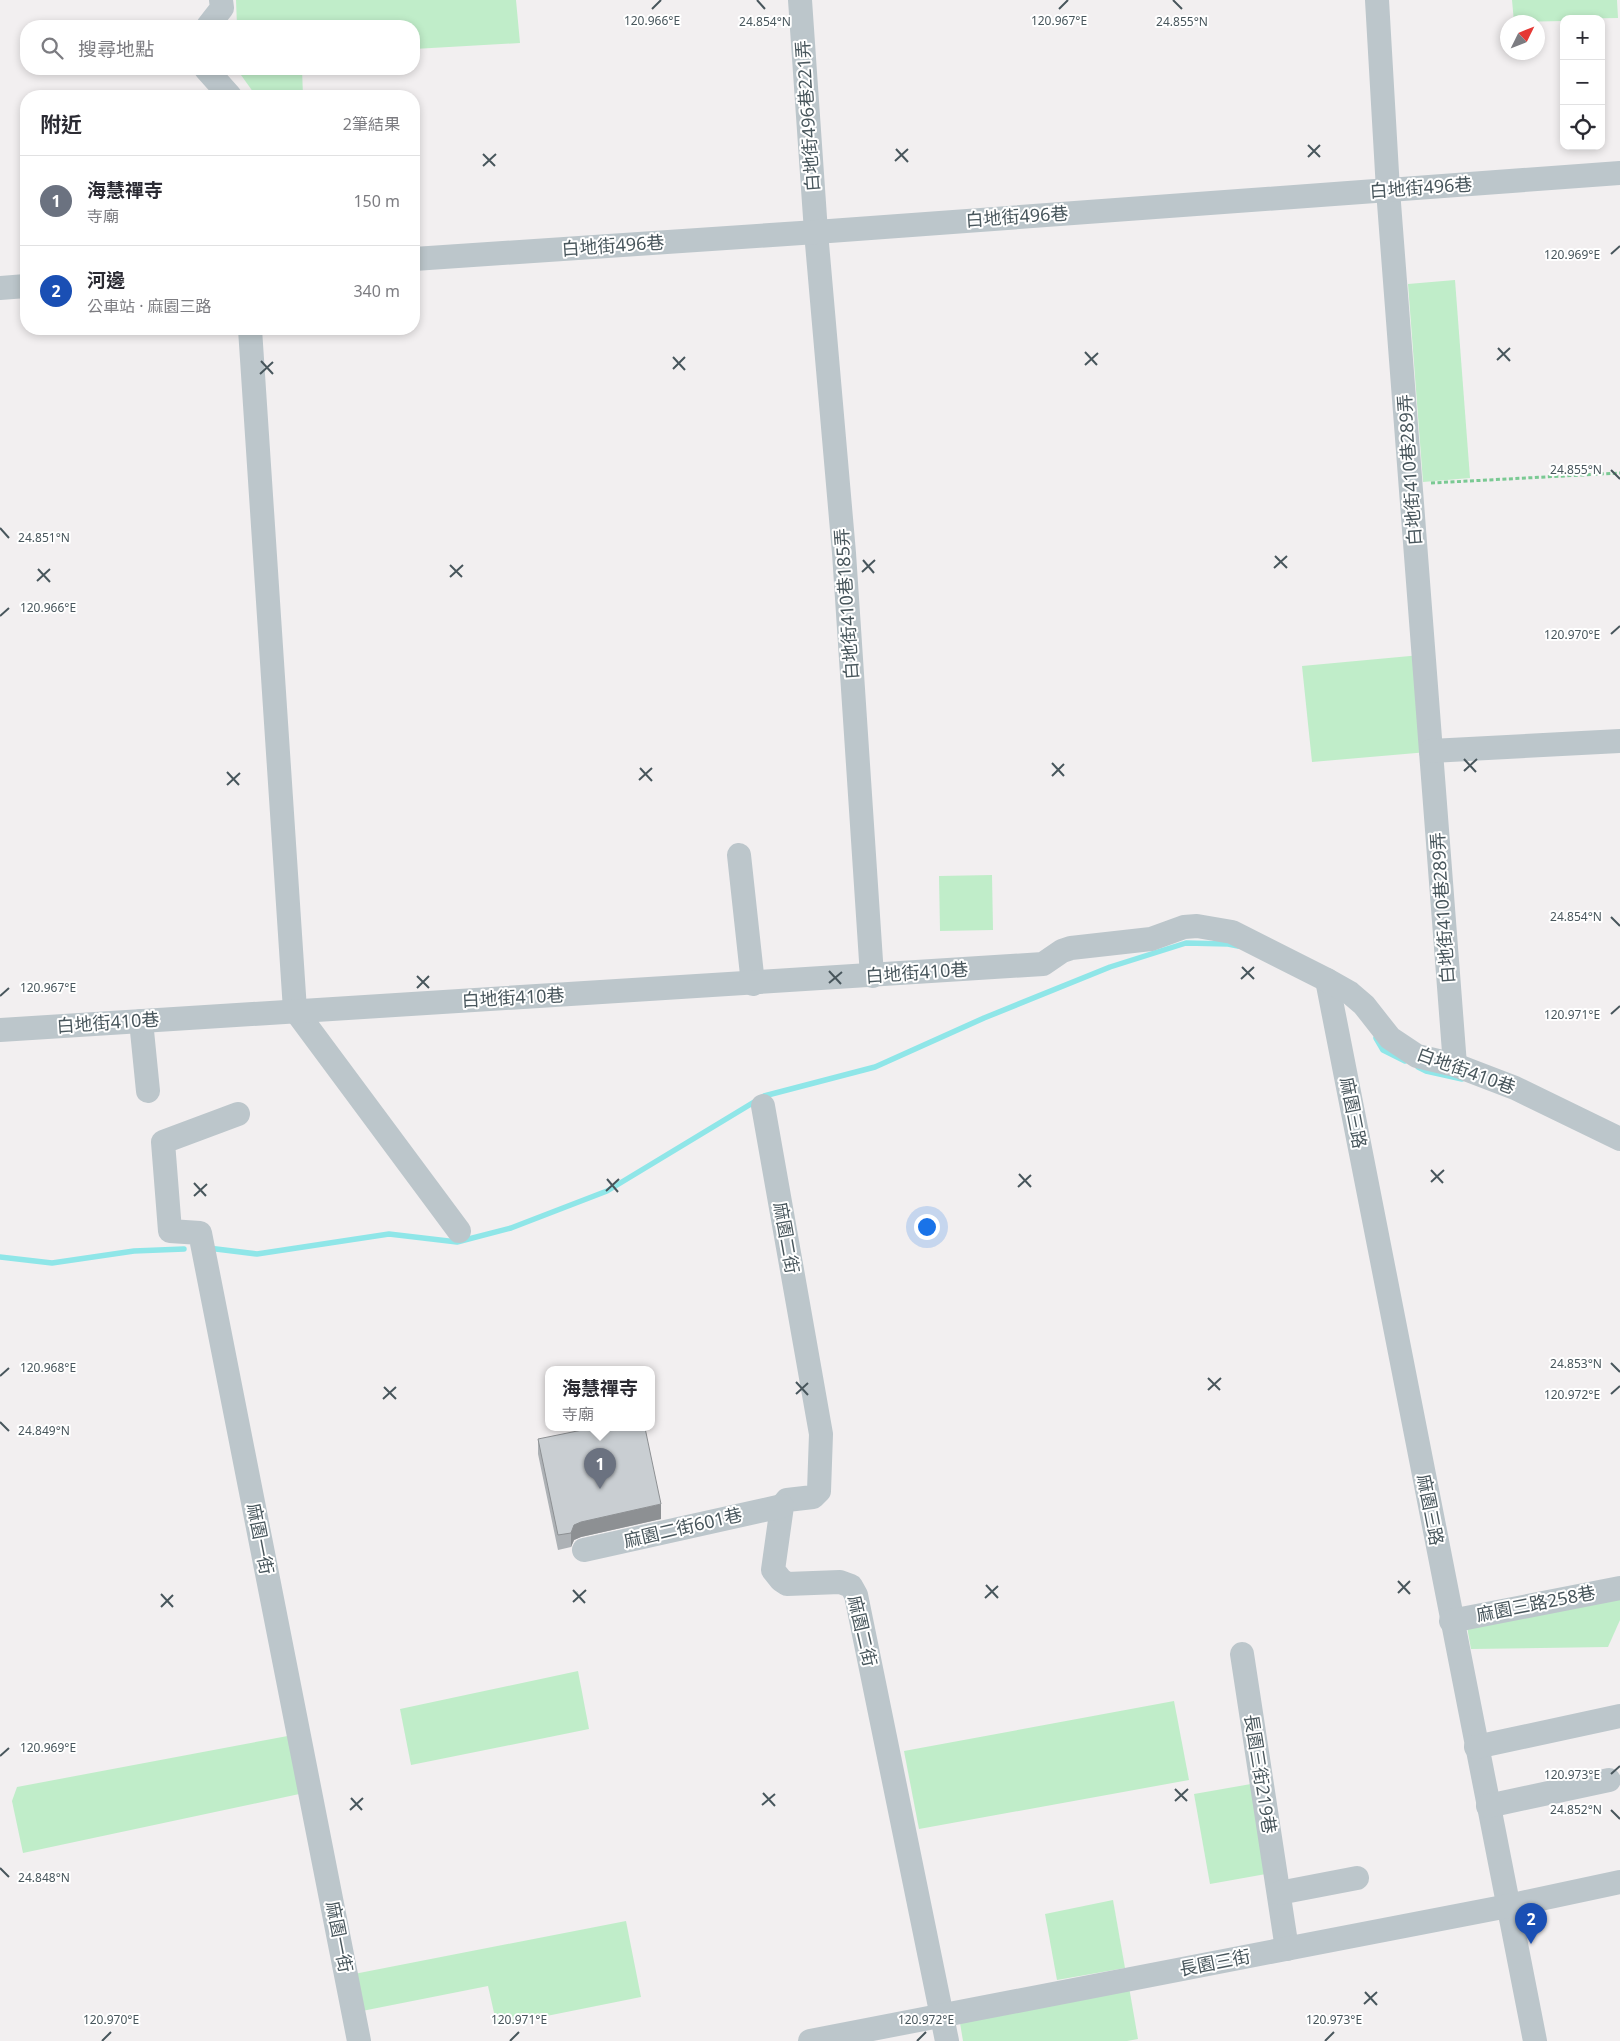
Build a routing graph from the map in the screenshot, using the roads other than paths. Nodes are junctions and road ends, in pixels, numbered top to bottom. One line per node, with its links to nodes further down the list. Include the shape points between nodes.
1 (221, 0): 4 (street, via 222,8)
2 (800, 0): 9 (street, 白地街496巷221弄)
3 (1377, 0): 8 (street, 白地街410巷289弄)
4 (213, 20)
5 (211, 75): 6 (street)
6 (225, 90)
7 (1620, 173): 8 (street, 白地街496巷)
8 (1388, 190): 9 (street, 白地街496巷); 15 (street, 白地街410巷289弄)
9 (816, 232): 10 (street, 白地街496巷); 17 (street, 白地街410巷185弄, via 844,553)
10 (420, 259)
11 (20, 286): 12 (street)
12 (0, 288)
13 (250, 335): 20 (street)
14 (1620, 741): 15 (street)
15 (1431, 751): 23 (street, 白地街410巷289弄)
16 (739, 855): 19 (street)
17 (872, 976): 18 (street, 白地街410巷, via 1043,964 1071,948 1151,939 1184,927 1197,926 1232,932); 19 (street, 白地街410巷)
18 (1327, 980): 23 (street, 白地街410巷, via 1350,993 1390,1038 1416,1056); 32 (street, 麻園三路)
19 (752, 984): 20 (street, 白地街410巷)
20 (294, 1010): 21 (street, 白地街410巷); 28 (street)
21 (141, 1020): 22 (street, 白地街410巷); 24 (street)
22 (0, 1030)
23 (1455, 1065): 27 (street, 白地街410巷, via 1514,1088)
24 (148, 1092)
25 (763, 1106): 29 (street, 麻園二街, via 821,1434 819,1491 813,1497 787,1500)
26 (238, 1114): 44 (street, 麻園一街, via 163,1142 170,1231 200,1233)
27 (1620, 1139)
28 (459, 1231)
29 (782, 1506): 30 (street, 麻園二街601巷); 43 (street, 麻園二街, via 773,1570 781,1580 788,1584 840,1582 851,1586 856,1595)
30 (584, 1550)
31 (1620, 1588): 32 (street, 麻園三路258巷)
32 (1451, 1621): 35 (street, 麻園三路)
33 (1242, 1654): 40 (street, 長園三街219巷)
34 (1620, 1716): 35 (street)
35 (1476, 1747): 37 (street, 麻園三路)
36 (1609, 1780): 37 (street)
37 (1488, 1806): 41 (street, 麻園三路)
38 (1356, 1878): 40 (street)
39 (1620, 1882): 41 (street, 長園三街)
40 (1279, 1893): 42 (street, 長園三街219巷)
41 (1508, 1906): 42 (street, 長園三街); 47 (street, 麻園三路)
42 (1287, 1949): 43 (street, 長園三街)
43 (942, 2015): 45 (street, 長園三街); 46 (street, 麻園二街)
44 (359, 2041)
45 (810, 2041)
46 (947, 2041)
47 (1534, 2041)

